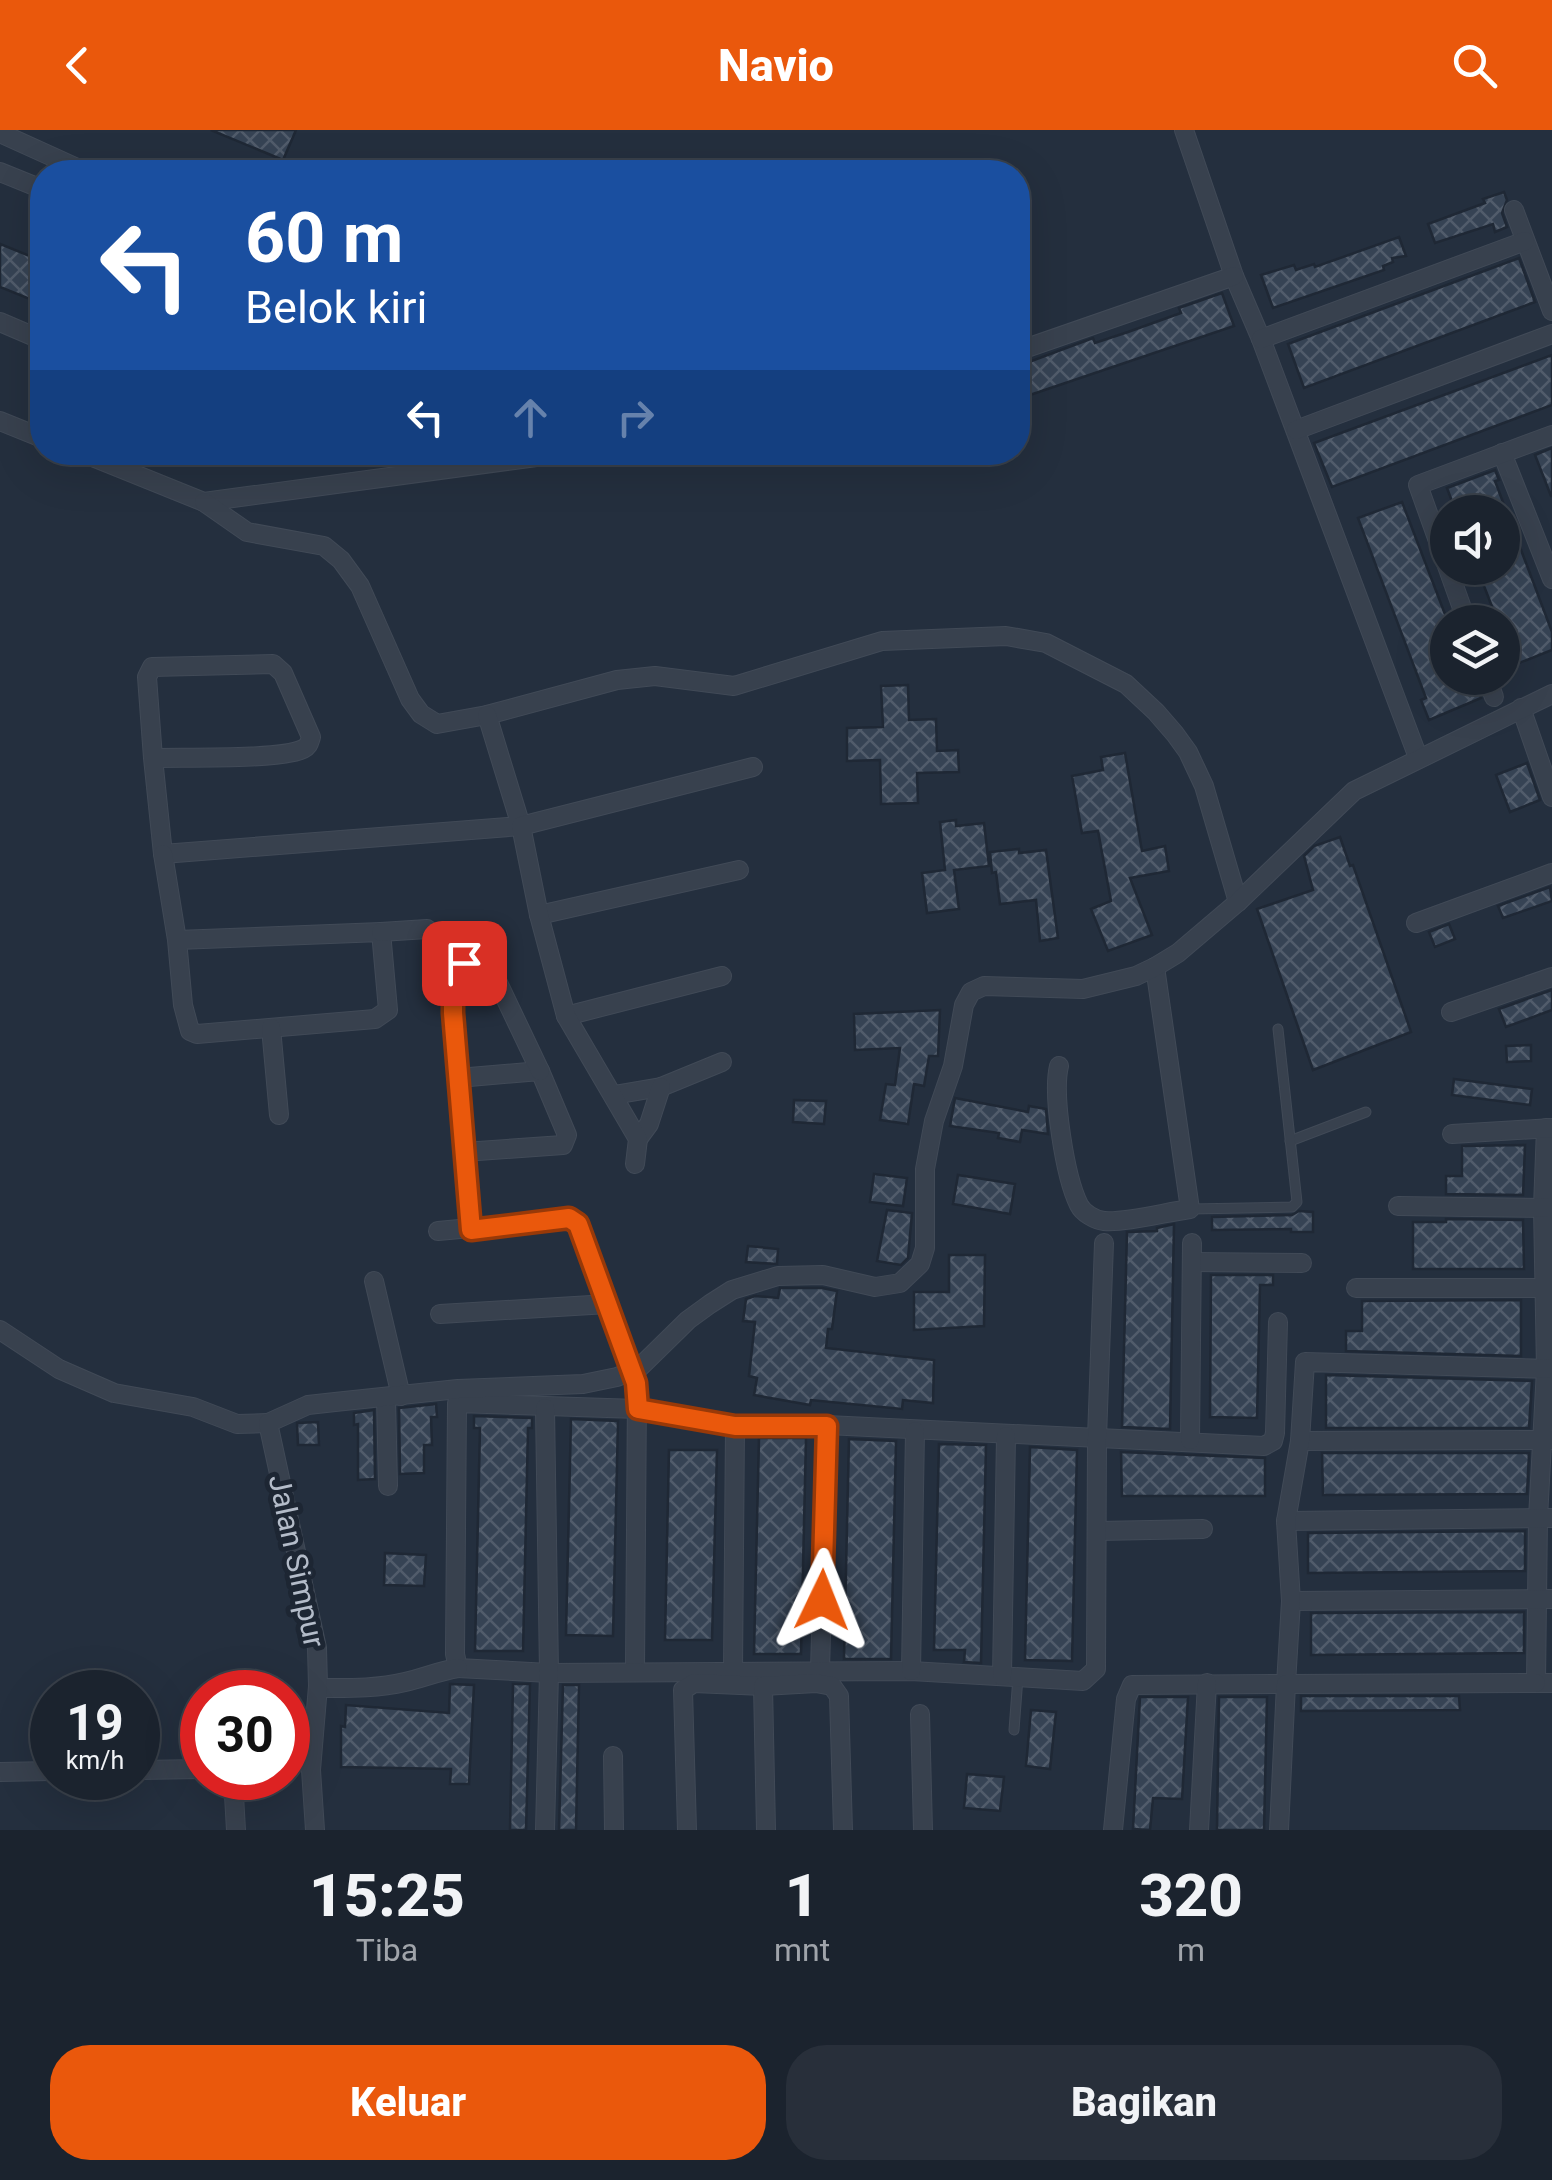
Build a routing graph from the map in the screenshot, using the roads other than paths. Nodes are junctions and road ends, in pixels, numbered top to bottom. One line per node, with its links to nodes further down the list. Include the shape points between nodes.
1 (1184, 130): 8 (street)
2 (0, 133): 3 (street)
3 (60, 160)
4 (0, 172): 5 (street)
5 (30, 184)
6 (1514, 210): 7 (street)
7 (1526, 241): 9 (street); 13 (street)
8 (1234, 276): 13 (street); 14 (street)
9 (1552, 312)
10 (0, 322): 12 (street)
11 (1552, 334): 16 (street)
12 (30, 335)
13 (1262, 339): 16 (street)
14 (1030, 347)
15 (0, 420): 17 (street)
16 (1296, 430): 28 (street)
17 (30, 433)
18 (1552, 435): 19 (street)
19 (1502, 453): 23 (street); 24 (street, via 1418,485)
20 (112, 465): 22 (street)
21 (477, 465): 22 (street)
22 (204, 502): 27 (street, via 247,532 324,546 340,560 360,586 410,699 430,722)
23 (1552, 579)
24 (1461, 605)
25 (1552, 694): 26 (street)
26 (1521, 708): 31 (street); 36 (street, via 1354,791)
27 (487, 715): 32 (street); 36 (street, via 617,680 655,676 734,686 882,641 1006,636 1046,643 1126,684 1175,734 1204,786)
28 (1416, 752)
29 (152, 758): 29 (street, via 152,667 273,664 311,737 306,748 280,754); 33 (street)
30 (753, 767): 32 (street)
31 (1552, 797)
32 (521, 826): 33 (street); 37 (street)
33 (164, 854): 41 (street)
34 (740, 870): 37 (street)
35 (1552, 874): 38 (street)
36 (1238, 902): 42 (street)
37 (540, 916): 46 (street)
38 (1416, 923)
39 (427, 929): 40 (street)
40 (381, 932): 41 (street); 47 (street, via 389,1002 383,1016)
41 (177, 940): 47 (street, via 190,1031)
42 (1155, 967): 65 (street); 78 (street, via 1083,989 984,986 971,992 934,1120 925,1248 913,1274 890,1287 812,1275 754,1282 699,1312)
43 (722, 976): 46 (street)
44 (1552, 977): 45 (street)
45 (1450, 1012)
46 (566, 1016): 54 (street)
47 (271, 1028): 56 (street)
48 (1278, 1029): 60 (lane)
49 (722, 1062): 53 (street)
50 (1059, 1066): 65 (street, via 1064,1150 1085,1214 1103,1221)
51 (540, 1071): 52 (street); 52 (street, via 490,966 477,954 464,963 453,988); 61 (street, via 566,1142)
52 (458, 1078): 61 (street)
53 (661, 1087): 54 (street); 59 (street)
54 (614, 1095): 59 (street)
55 (1366, 1112): 60 (lane)
56 (279, 1116)
57 (1549, 1128): 58 (street); 64 (street)
58 (1452, 1134)
59 (638, 1139): 62 (street)
60 (1290, 1140): 65 (lane, via 1294,1206)
61 (464, 1152): 66 (street)
62 (635, 1164)
63 (1398, 1206): 64 (street)
64 (1548, 1207): 72 (street)
65 (1190, 1209)
66 (471, 1230): 67 (street); 73 (street, via 573,1220)
67 (438, 1231)
68 (1104, 1242): 87 (street)
69 (1302, 1263): 88 (street, via 1192,1253)
70 (374, 1281): 79 (street)
71 (1356, 1288): 72 (street)
72 (1549, 1288): 77 (street)
73 (608, 1304): 74 (street); 78 (street)
74 (440, 1314)
75 (1278, 1322): 88 (street, via 1273,1440 1264,1446)
76 (0, 1330): 82 (street, via 59,1369 114,1393 193,1407 237,1424)
77 (1549, 1369): 89 (street); 90 (street, via 1305,1362)
78 (632, 1372): 79 (street, via 583,1384); 81 (street)
79 (393, 1397): 82 (street, via 308,1405); 91 (street)
80 (545, 1408): 81 (street); 98 (street, via 457,1403); 103 (street)
81 (638, 1409): 83 (street); 99 (street)
82 (268, 1422): 109 (street, Jalan Simpur, via 317,1648)
83 (735, 1426): 84 (street); 101 (street)
84 (827, 1426): 85 (street); 100 (street)
85 (915, 1431): 86 (street); 102 (street)
86 (1006, 1436): 87 (street); 104 (street)
87 (1098, 1438): 88 (street); 95 (street)
88 (1190, 1440)
89 (1546, 1440): 90 (street); 92 (street)
90 (1300, 1441): 93 (street)
91 (388, 1486)
92 (1545, 1518): 93 (street); 96 (street)
93 (1286, 1521): 97 (street)
94 (1203, 1528): 95 (street)
95 (1098, 1530): 104 (street, via 1096,1669 1075,1682)
96 (1545, 1599): 97 (street); 106 (street)
97 (1291, 1600): 107 (street)
98 (458, 1668): 103 (street); 109 (street, via 408,1682)
99 (635, 1670): 101 (street); 103 (street)
100 (820, 1670): 101 (street); 102 (street)
101 (733, 1671)
102 (911, 1671): 104 (street)
103 (549, 1673): 118 (street)
104 (1010, 1677): 111 (lane)
105 (1207, 1683): 107 (street); 124 (street, via 1130,1687); 125 (street)
106 (1544, 1683): 107 (street)
107 (1286, 1684): 126 (street)
108 (763, 1686): 120 (street, via 694,1683 683,1690); 121 (street); 122 (street, via 828,1684 838,1693)
109 (318, 1688): 117 (street, Jalan Simpur, via 311,1770)
110 (920, 1714): 123 (street)
111 (1014, 1730)
112 (613, 1756): 119 (street)
113 (30, 1771): 114 (street)
114 (0, 1772)
115 (234, 1800): 116 (street)
116 (236, 1830)
117 (316, 1830)
118 (545, 1830)
119 (614, 1830)
120 (687, 1830)
121 (766, 1830)
122 (843, 1830)
123 (923, 1830)
124 (1113, 1830)
125 (1199, 1830)
126 (1279, 1830)

